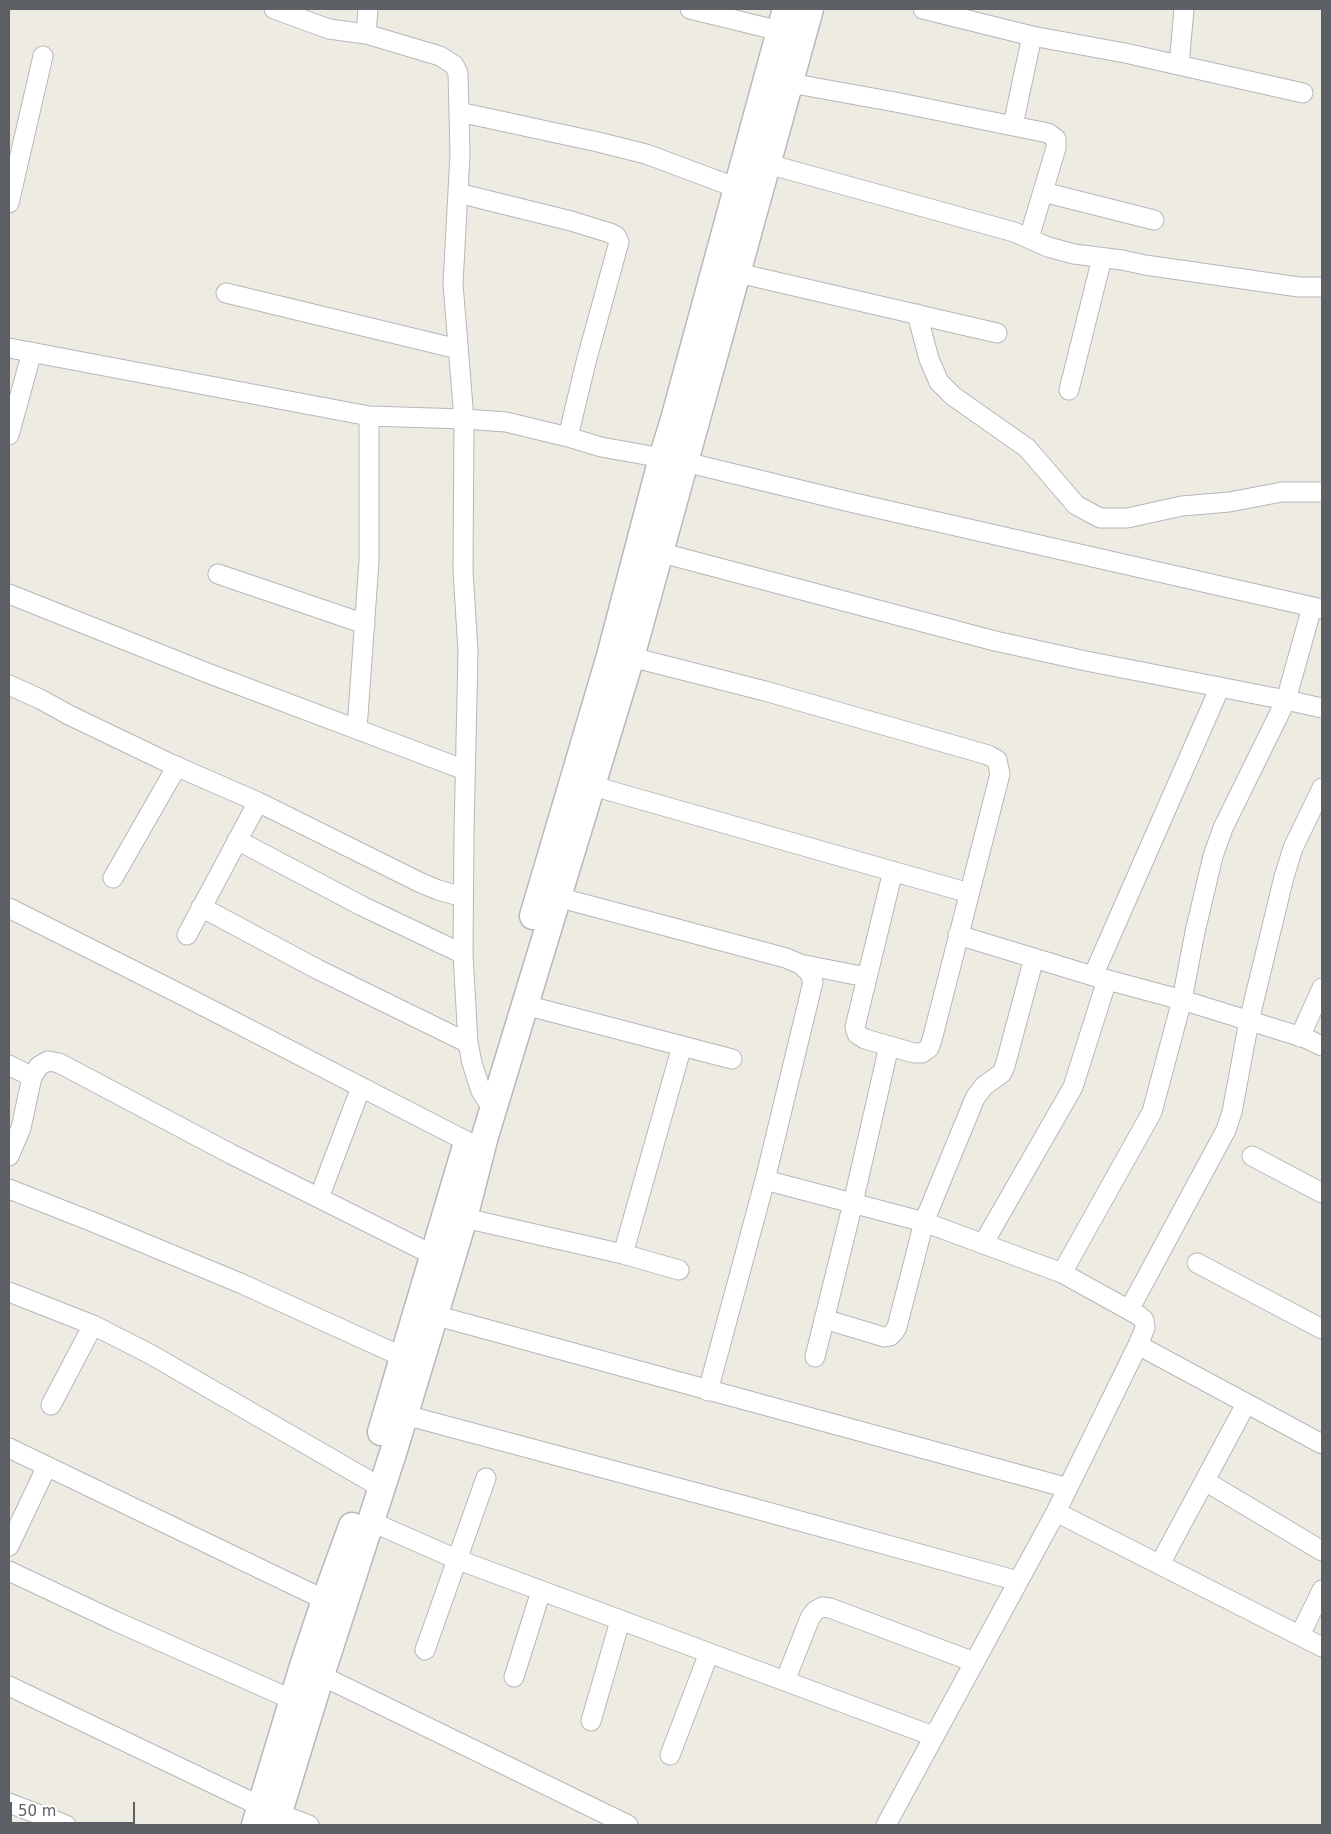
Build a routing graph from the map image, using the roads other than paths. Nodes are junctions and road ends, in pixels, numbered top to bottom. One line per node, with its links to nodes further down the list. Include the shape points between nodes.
1 (274, 9): 7 (street)
2 (368, 9): 9 (street)
3 (690, 9): 8 (street)
4 (810, 9): 13 (main road)
5 (923, 9): 10 (street)
6 (1184, 9): 12 (street)
7 (301, 14): 9 (street, via 329,29)
8 (783, 20): 18 (main road)
9 (366, 34): 15 (street, via 448,60 454,65 458,73)
10 (1032, 36): 12 (street); 16 (street)
11 (43, 56): 21 (street)
12 (1180, 65): 14 (street)
13 (790, 83): 16 (street); 17 (main road)
14 (1303, 93)
15 (459, 112): 18 (street, via 636,152); 20 (street)
16 (1013, 125): 19 (street, via 1048,133 1056,139)
17 (768, 164): 23 (street, via 983,222); 25 (main road)
18 (737, 188): 25 (main road)
19 (1043, 192): 22 (street); 23 (street)
20 (458, 193): 31 (street, via 453,284); 37 (street, via 571,220 610,233 619,242)
21 (9, 203)
22 (1154, 220)
23 (1029, 238): 24 (street, via 1048,247)
24 (1102, 258): 26 (street, via 1299,287); 33 (street)
25 (726, 271): 28 (street); 38 (main road)
26 (1322, 287)
27 (226, 293): 31 (street)
28 (917, 314): 29 (street); 39 (street, via 939,382 953,396 1027,448 1076,505 1100,518 1127,518 1182,506 1229,502 1282,492)
29 (997, 332)
30 (9, 348): 32 (street)
31 (458, 349): 35 (street)
32 (32, 352): 34 (street); 36 (street)
33 (1069, 390)
34 (369, 416): 35 (street); 44 (street, via 370,561)
35 (464, 419): 37 (street, via 506,422); 52 (street, via 463,571 468,651)
36 (9, 435)
37 (568, 437): 38 (street, via 601,447)
38 (674, 460): 40 (main road); 43 (street)
39 (1322, 492)
40 (650, 549): 45 (main road); 46 (street, via 995,641); 53 (main road, via 610,656)
41 (218, 574): 44 (street)
42 (9, 594): 50 (street)
43 (1317, 608): 48 (street)
44 (365, 624): 50 (street)
45 (631, 656): 53 (main road); 59 (street, via 765,691 998,760 1000,774)
46 (1220, 687): 48 (street); 70 (street)
47 (11, 692): 51 (street)
48 (1286, 700): 49 (street); 72 (street, via 1223,828 1195,932)
49 (1322, 708)
50 (357, 729): 52 (street)
51 (176, 766): 55 (street); 58 (street)
52 (465, 770): 61 (street)
53 (583, 783): 57 (street); 60 (main road)
54 (1322, 788): 74 (street, via 1293,848)
55 (258, 802): 56 (street); 61 (street, via 418,882)
56 (237, 840): 62 (street); 66 (street, via 362,906)
57 (893, 871): 59 (street); 69 (street)
58 (113, 878)
59 (969, 893): 65 (street)
60 (549, 895): 68 (street); 73 (main road); 84 (main road)
61 (463, 897): 66 (street)
62 (201, 907): 64 (street); 76 (street, via 317,969)
63 (9, 908): 83 (street)
64 (186, 935)
65 (958, 935): 67 (street); 78 (street, via 929,1048 922,1053 914,1053)
66 (463, 954): 76 (street)
67 (1034, 958): 70 (street); 94 (street, via 1005,1066 1002,1073 984,1086 975,1098)
68 (800, 964): 69 (street); 88 (street, via 810,972 813,982)
69 (866, 978): 78 (street, via 854,1027 857,1034 865,1039)
70 (1100, 978): 72 (street); 95 (street, via 1073,1087)
71 (1322, 988): 75 (street)
72 (1182, 1000): 74 (street); 100 (street, via 1152,1112)
73 (525, 1005): 77 (street); 84 (main road)
74 (1249, 1021): 75 (street); 102 (street, via 1236,1098 1226,1130)
75 (1300, 1037): 79 (street)
76 (468, 1043): 84 (street)
77 (682, 1046): 80 (street); 97 (street)
78 (889, 1046): 92 (street)
79 (1322, 1046)
80 (732, 1059)
81 (9, 1065): 82 (street)
82 (32, 1077): 86 (street, via 21,1128); 91 (street, via 39,1066 48,1061 59,1063)
83 (362, 1087): 85 (street); 91 (street)
84 (487, 1101): 85 (main road); 93 (main road)
85 (468, 1142): 93 (main road)
86 (9, 1156)
87 (1252, 1156): 90 (street)
88 (765, 1180): 92 (street); 110 (street)
89 (9, 1189): 108 (street, via 240,1283)
90 (1322, 1193)
91 (319, 1198): 96 (street)
92 (853, 1203): 94 (street); 104 (street)
93 (454, 1216): 96 (main road); 97 (street); 103 (main road)
94 (924, 1222): 95 (street); 104 (street, via 897,1327 890,1336)
95 (983, 1244): 100 (street)
96 (432, 1254): 103 (main road)
97 (623, 1254): 99 (street)
98 (1196, 1263): 106 (street)
99 (679, 1270)
100 (1062, 1273): 102 (street)
101 (9, 1292): 105 (street)
102 (1129, 1310): 107 (street, via 1144,1320 1145,1328)
103 (426, 1313): 108 (main road); 110 (street); 113 (main road)
104 (824, 1319): 109 (street)
105 (93, 1326): 112 (street); 119 (street, via 150,1354)
106 (1322, 1328)
107 (1138, 1345): 111 (street); 120 (street)
108 (403, 1356): 113 (main road)
109 (815, 1357)
110 (708, 1391): 120 (street)
111 (1246, 1404): 114 (street); 118 (street)
112 (51, 1405)
113 (396, 1412): 119 (main road); 128 (street)
114 (1322, 1444)
115 (9, 1448): 116 (street)
116 (47, 1466): 123 (street); 131 (street)
117 (486, 1478): 125 (street)
118 (1204, 1481): 124 (street); 126 (street)
119 (374, 1484): 122 (main road); 131 (main road, via 354,1521)
120 (1068, 1488): 121 (street)
121 (1056, 1512): 126 (street); 128 (street)
122 (372, 1522): 125 (street); 138 (main road)
123 (9, 1546)
124 (1322, 1551)
125 (456, 1559): 130 (street); 135 (street)
126 (1160, 1564): 133 (street)
127 (9, 1571): 142 (street)
128 (1018, 1581): 137 (street)
129 (1322, 1590): 133 (street)
130 (540, 1591): 132 (street); 139 (street)
131 (325, 1600): 138 (main road)
132 (620, 1621): 136 (street); 143 (street)
133 (1300, 1634): 134 (street)
134 (1322, 1647)
135 (425, 1650)
136 (710, 1654): 140 (street); 145 (street)
137 (974, 1662): 140 (street, via 822,1607 815,1610 810,1618); 144 (street)
138 (312, 1671): 142 (main road); 147 (main road); 150 (street)
139 (514, 1676)
140 (785, 1681): 144 (street)
141 (9, 1686): 147 (street)
142 (293, 1700): 147 (main road)
143 (591, 1721)
144 (933, 1736): 151 (street)
145 (670, 1755)
146 (9, 1803): 148 (street)
147 (267, 1817): 149 (street)
148 (66, 1825)
149 (309, 1825)
150 (626, 1825)
151 (886, 1825)

